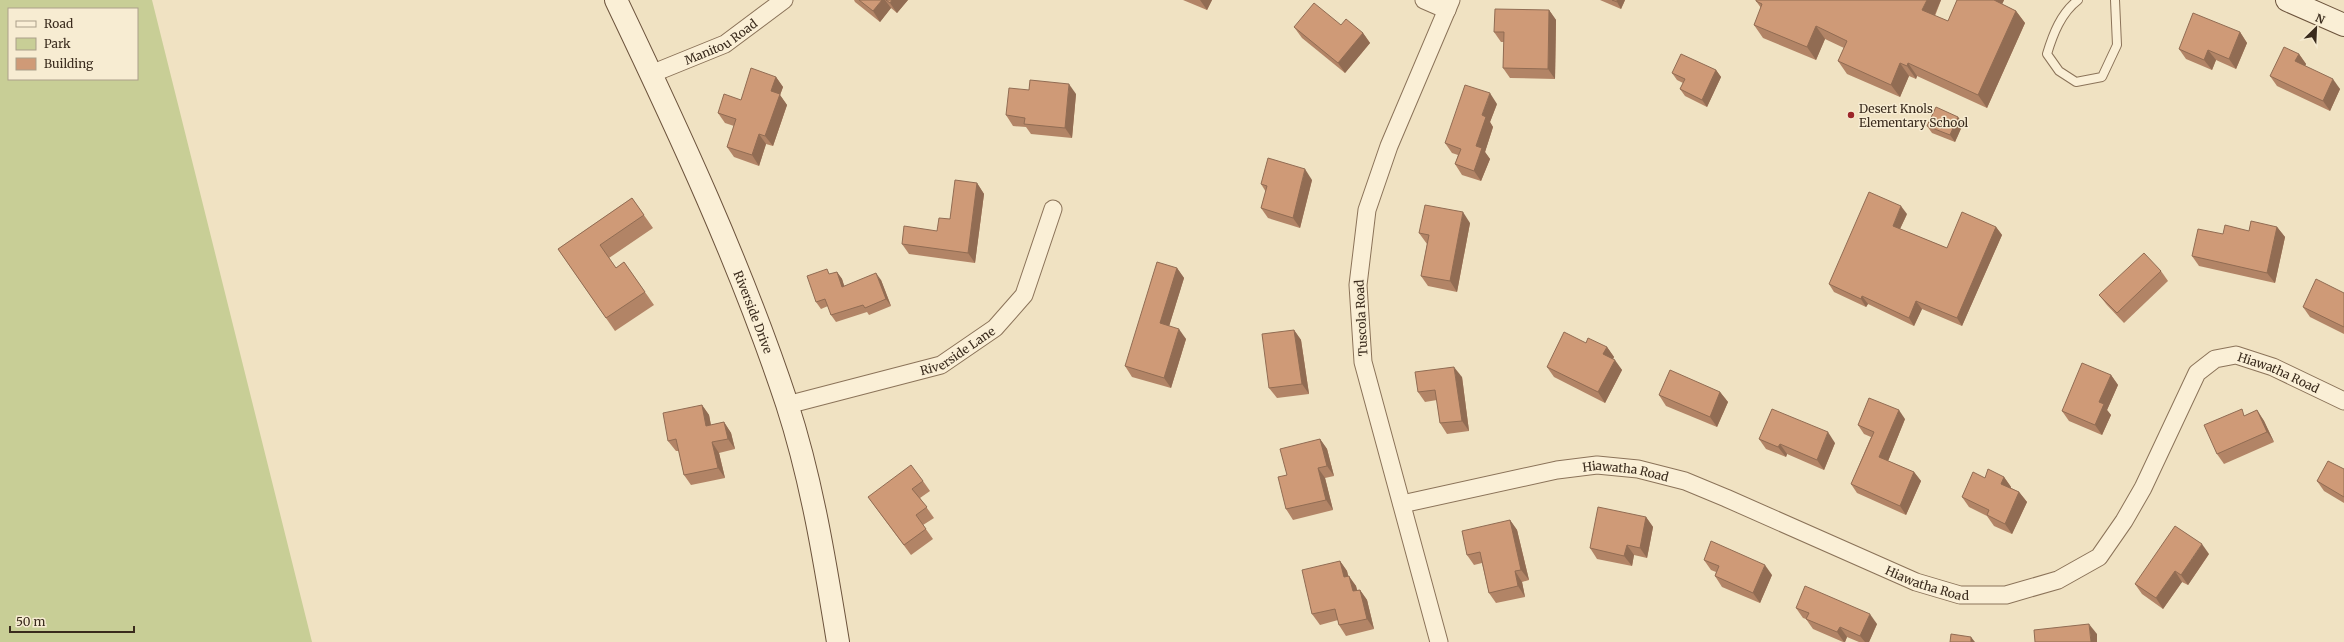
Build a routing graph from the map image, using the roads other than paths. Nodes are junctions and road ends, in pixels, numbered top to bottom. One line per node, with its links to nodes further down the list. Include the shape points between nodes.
1 (616, 0): 9 (street, Riverside Drive)
2 (784, 0): 9 (street, Manitou Road, via 725,44)
3 (1424, 0): 7 (street)
4 (2078, 0): 5 (lane, via 2070,6 2052,35 2047,54 2059,71 2076,82 2102,78 2117,45)
5 (2115, 0)
6 (2287, 0): 8 (street)
7 (1449, 5): 13 (street, Tuscola Road, via 1389,146 1367,210 1358,285 1363,362)
8 (2344, 25)
9 (651, 74): 12 (street, Riverside Drive, via 739,271)
10 (1053, 209): 12 (street, Riverside Lane, via 1024,295 995,328 941,365)
11 (2344, 401): 13 (street, Hiawatha Road, via 2273,367 2236,355 2215,359 2197,373 2143,488 2099,556 2058,580 2006,595 1960,595 1916,582 1685,481 1638,469 1597,465 1557,470)
12 (787, 405): 14 (street, Riverside Drive, via 814,505)
13 (1402, 504): 15 (street, Tuscola Road)
14 (838, 642)
15 (1439, 642)

